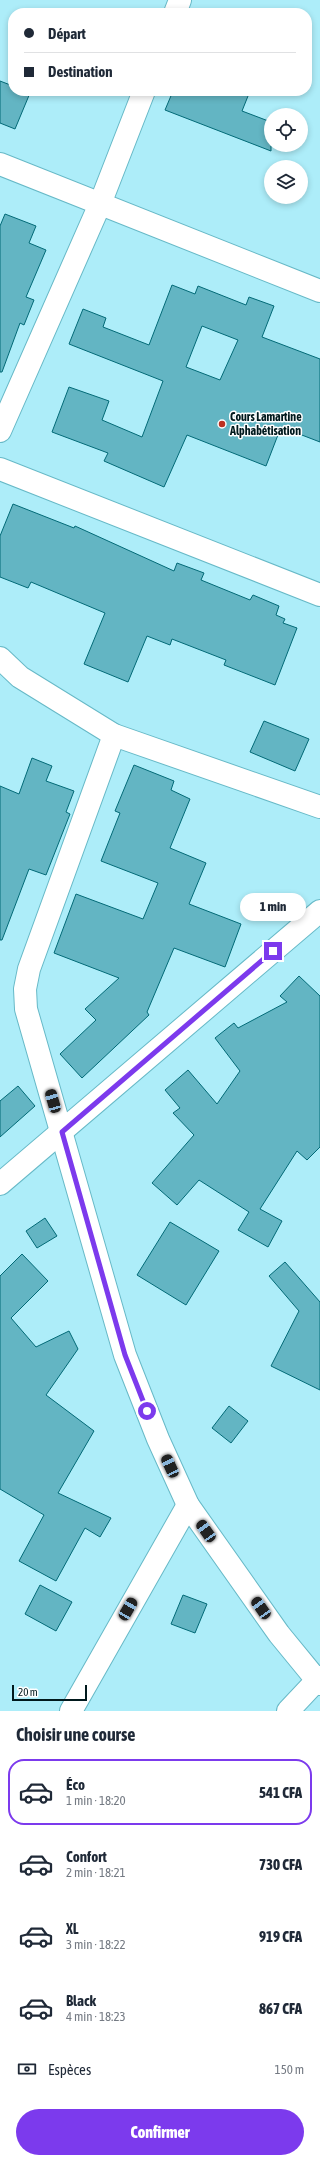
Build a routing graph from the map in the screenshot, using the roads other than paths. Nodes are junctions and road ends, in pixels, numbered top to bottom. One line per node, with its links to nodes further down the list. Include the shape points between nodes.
1 (142, 96): 3 (street)
2 (0, 164): 3 (street)
3 (100, 204): 4 (street); 5 (street)
4 (320, 292)
5 (0, 431)
6 (0, 469): 7 (street)
7 (320, 595)
8 (0, 658): 9 (street, via 20,677)
9 (114, 735): 10 (street); 12 (street, via 29,968 25,989 26,1009)
10 (320, 807)
11 (320, 911): 12 (street)
12 (62, 1132): 13 (street); 14 (street, via 125,1355 158,1439)
13 (0, 1184)
14 (188, 1505): 15 (street, via 279,1634); 16 (street)
15 (319, 1681): 17 (street)
16 (71, 1711)
17 (288, 1711)

